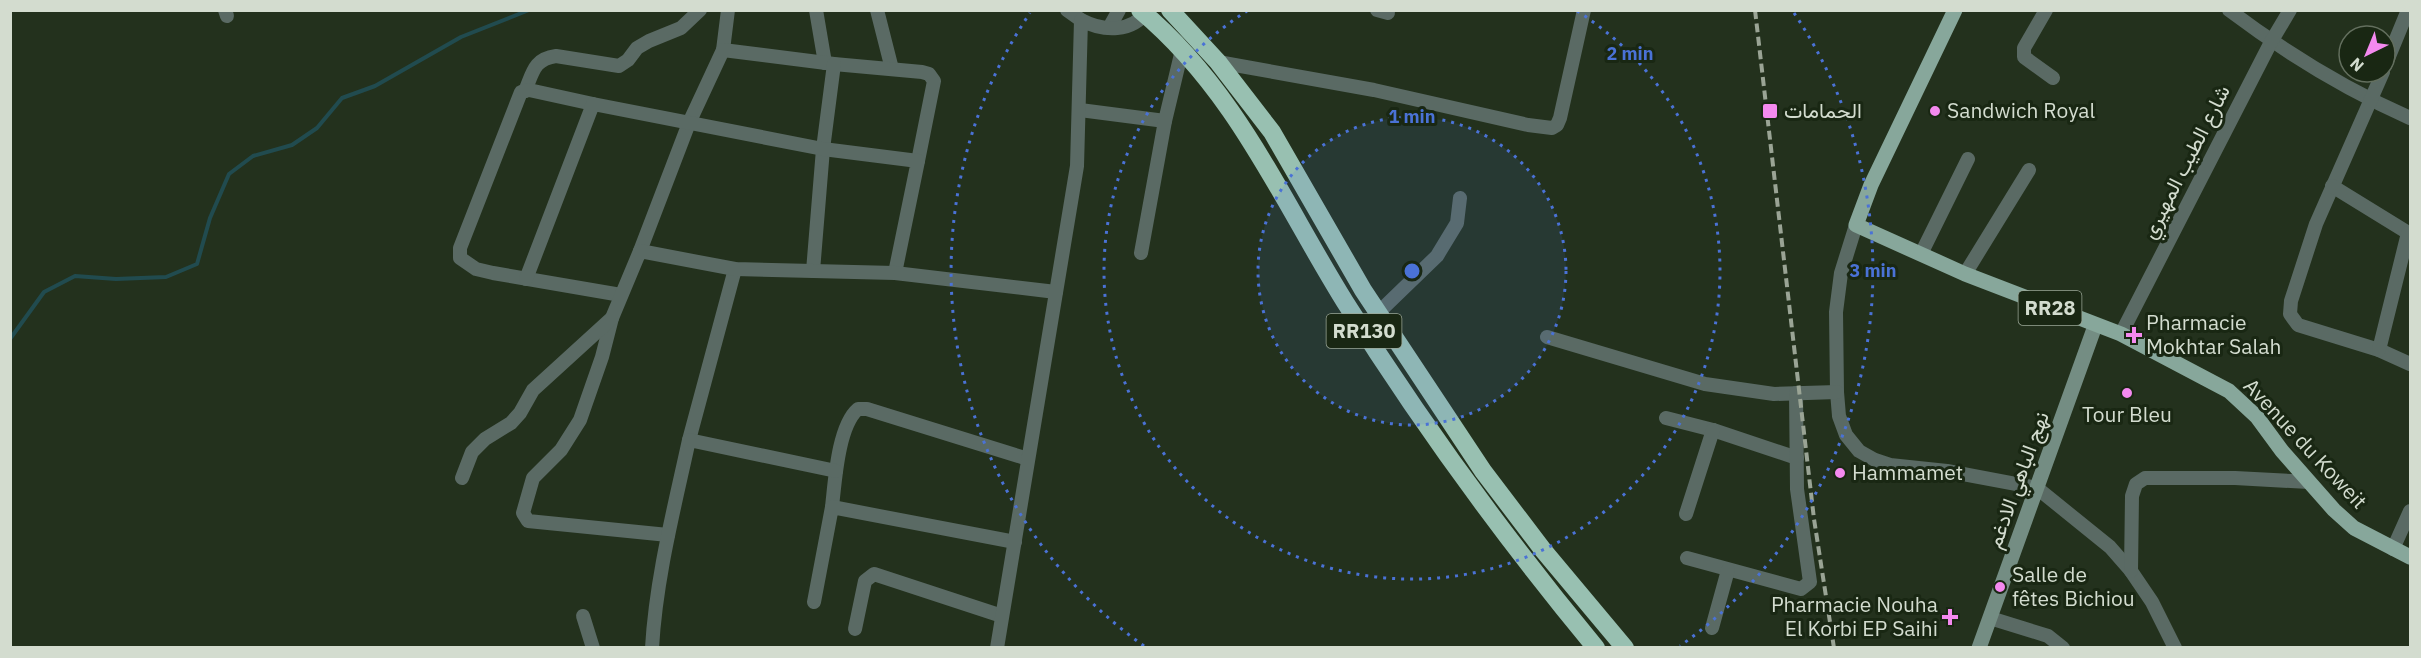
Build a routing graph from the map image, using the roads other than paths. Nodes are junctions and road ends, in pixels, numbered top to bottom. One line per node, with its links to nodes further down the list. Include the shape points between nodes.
1 (700, 10): 26 (street, via 681,28 637,48 619,66 546,57 538,62)
2 (728, 10): 19 (street)
3 (816, 10): 22 (street)
4 (876, 10): 23 (street)
5 (1067, 10): 15 (street)
6 (1119, 10): 16 (street)
7 (1584, 10): 21 (street, via 1560,118 1552,129 1374,90)
8 (1955, 10): 39 (main road)
9 (2046, 10): 24 (street, via 2024,48 2024,57)
10 (2229, 10): 18 (street)
11 (2290, 10): 18 (street, شارع الطيب المهيري)
12 (2408, 10): 17 (street)
13 (1144, 12): 16 (street, via 1129,27); 20 (highway, RR130)
14 (1176, 12): 21 (highway, RR130)
15 (1081, 20): 16 (street); 29 (street)
16 (1109, 28)
17 (2397, 37)
18 (2271, 42): 27 (street); 54 (street, شارع الطيب المهيري)
19 (723, 50): 22 (street); 32 (street)
20 (1182, 50): 31 (street); 88 (highway, RR130, via 1222,97 1255,145 1399,387 1522,557)
21 (1218, 62): 51 (highway, RR130, via 1272,132)
22 (830, 64): 23 (street); 33 (street)
23 (892, 69): 35 (street, via 922,72 934,81)
24 (2053, 78)
25 (2378, 84): 27 (street)
26 (525, 91): 28 (street); 48 (street, via 519,96 460,248 460,258 476,269)
27 (2371, 101): 30 (street); 37 (street)
28 (593, 104): 32 (street); 48 (street)
29 (1080, 110): 31 (street); 49 (street, via 1077,166)
30 (2410, 118)
31 (1165, 121): 42 (street)
32 (689, 123): 33 (street); 41 (street)
33 (823, 149): 35 (street); 45 (street)
34 (1968, 159): 43 (street)
35 (918, 161): 46 (street)
36 (2029, 170): 47 (street)
37 (2332, 186): 40 (street); 56 (street, via 2300,273 2290,314 2298,325)
38 (1460, 198): 51 (street, via 1457,223 1437,256)
39 (1856, 225): 43 (main road, Avenue du Koweit / RR28); 58 (street, via 1841,273 1836,312)
40 (2410, 234): 56 (street)
41 (640, 251): 44 (street); 50 (street)
42 (1141, 253)
43 (1921, 254): 47 (main road, Avenue du Koweit / RR28)
44 (735, 269): 45 (street); 62 (street)
45 (813, 271): 46 (street)
46 (895, 273): 49 (street)
47 (1965, 274): 53 (main road, Avenue du Koweit / RR28)
48 (526, 279): 50 (street)
49 (1056, 292): 64 (street)
50 (621, 295): 52 (street)
51 (1378, 313): 89 (highway, RR130, via 1483,471)
52 (612, 318): 66 (street, via 533,390 511,423 472,452); 72 (street, via 580,420 561,450 533,478 523,513 528,521)
53 (2096, 326): 54 (main road, Avenue du Koweit / RR28); 68 (main road, نهج الباهي الادغم)
54 (2121, 334): 67 (main road, Avenue du Koweit / RR28, via 2229,391 2257,417)
55 (1547, 337): 59 (street, via 1705,384 1758,393)
56 (2379, 350): 57 (street)
57 (2410, 364)
58 (1837, 392): 59 (street); 68 (street, via 1846,435 1858,451 1875,460)
59 (1796, 393): 63 (street)
60 (1665, 418): 61 (street)
61 (1713, 430): 63 (street); 71 (street)
62 (689, 440): 65 (street); 72 (street)
63 (1797, 458): 77 (street, via 1800,519 1810,582 1801,589)
64 (1028, 459): 65 (street, via 858,409 850,415); 73 (street)
65 (836, 471): 69 (street)
66 (462, 478)
67 (2309, 482): 74 (main road, Avenue du Koweit / RR28, via 2354,528); 78 (street, via 2145,478 2136,484 2132,496)
68 (2037, 488): 78 (street, via 2110,547); 82 (main road, نهج الباهي الادغم)
69 (832, 507): 73 (street); 79 (street)
70 (2410, 511): 74 (street)
71 (1686, 514)
72 (668, 536): 86 (street)
73 (1015, 542): 81 (street)
74 (2393, 549): 75 (main road, Avenue du Koweit / RR28)
75 (2410, 557)
76 (1687, 558): 77 (street)
77 (1728, 570): 83 (street)
78 (2132, 571): 92 (street)
79 (814, 602)
80 (583, 616): 85 (street)
81 (1002, 616): 84 (street, via 874,574 865,581); 87 (street)
82 (1990, 618): 90 (main road, نهج الباهي الادغم); 91 (street, via 2048,636)
83 (1712, 628)
84 (855, 629)
85 (593, 648)
86 (652, 648)
87 (997, 648)
88 (1596, 648)
89 (1625, 648)
90 (1979, 648)
91 (2064, 648)
92 (2175, 648)

